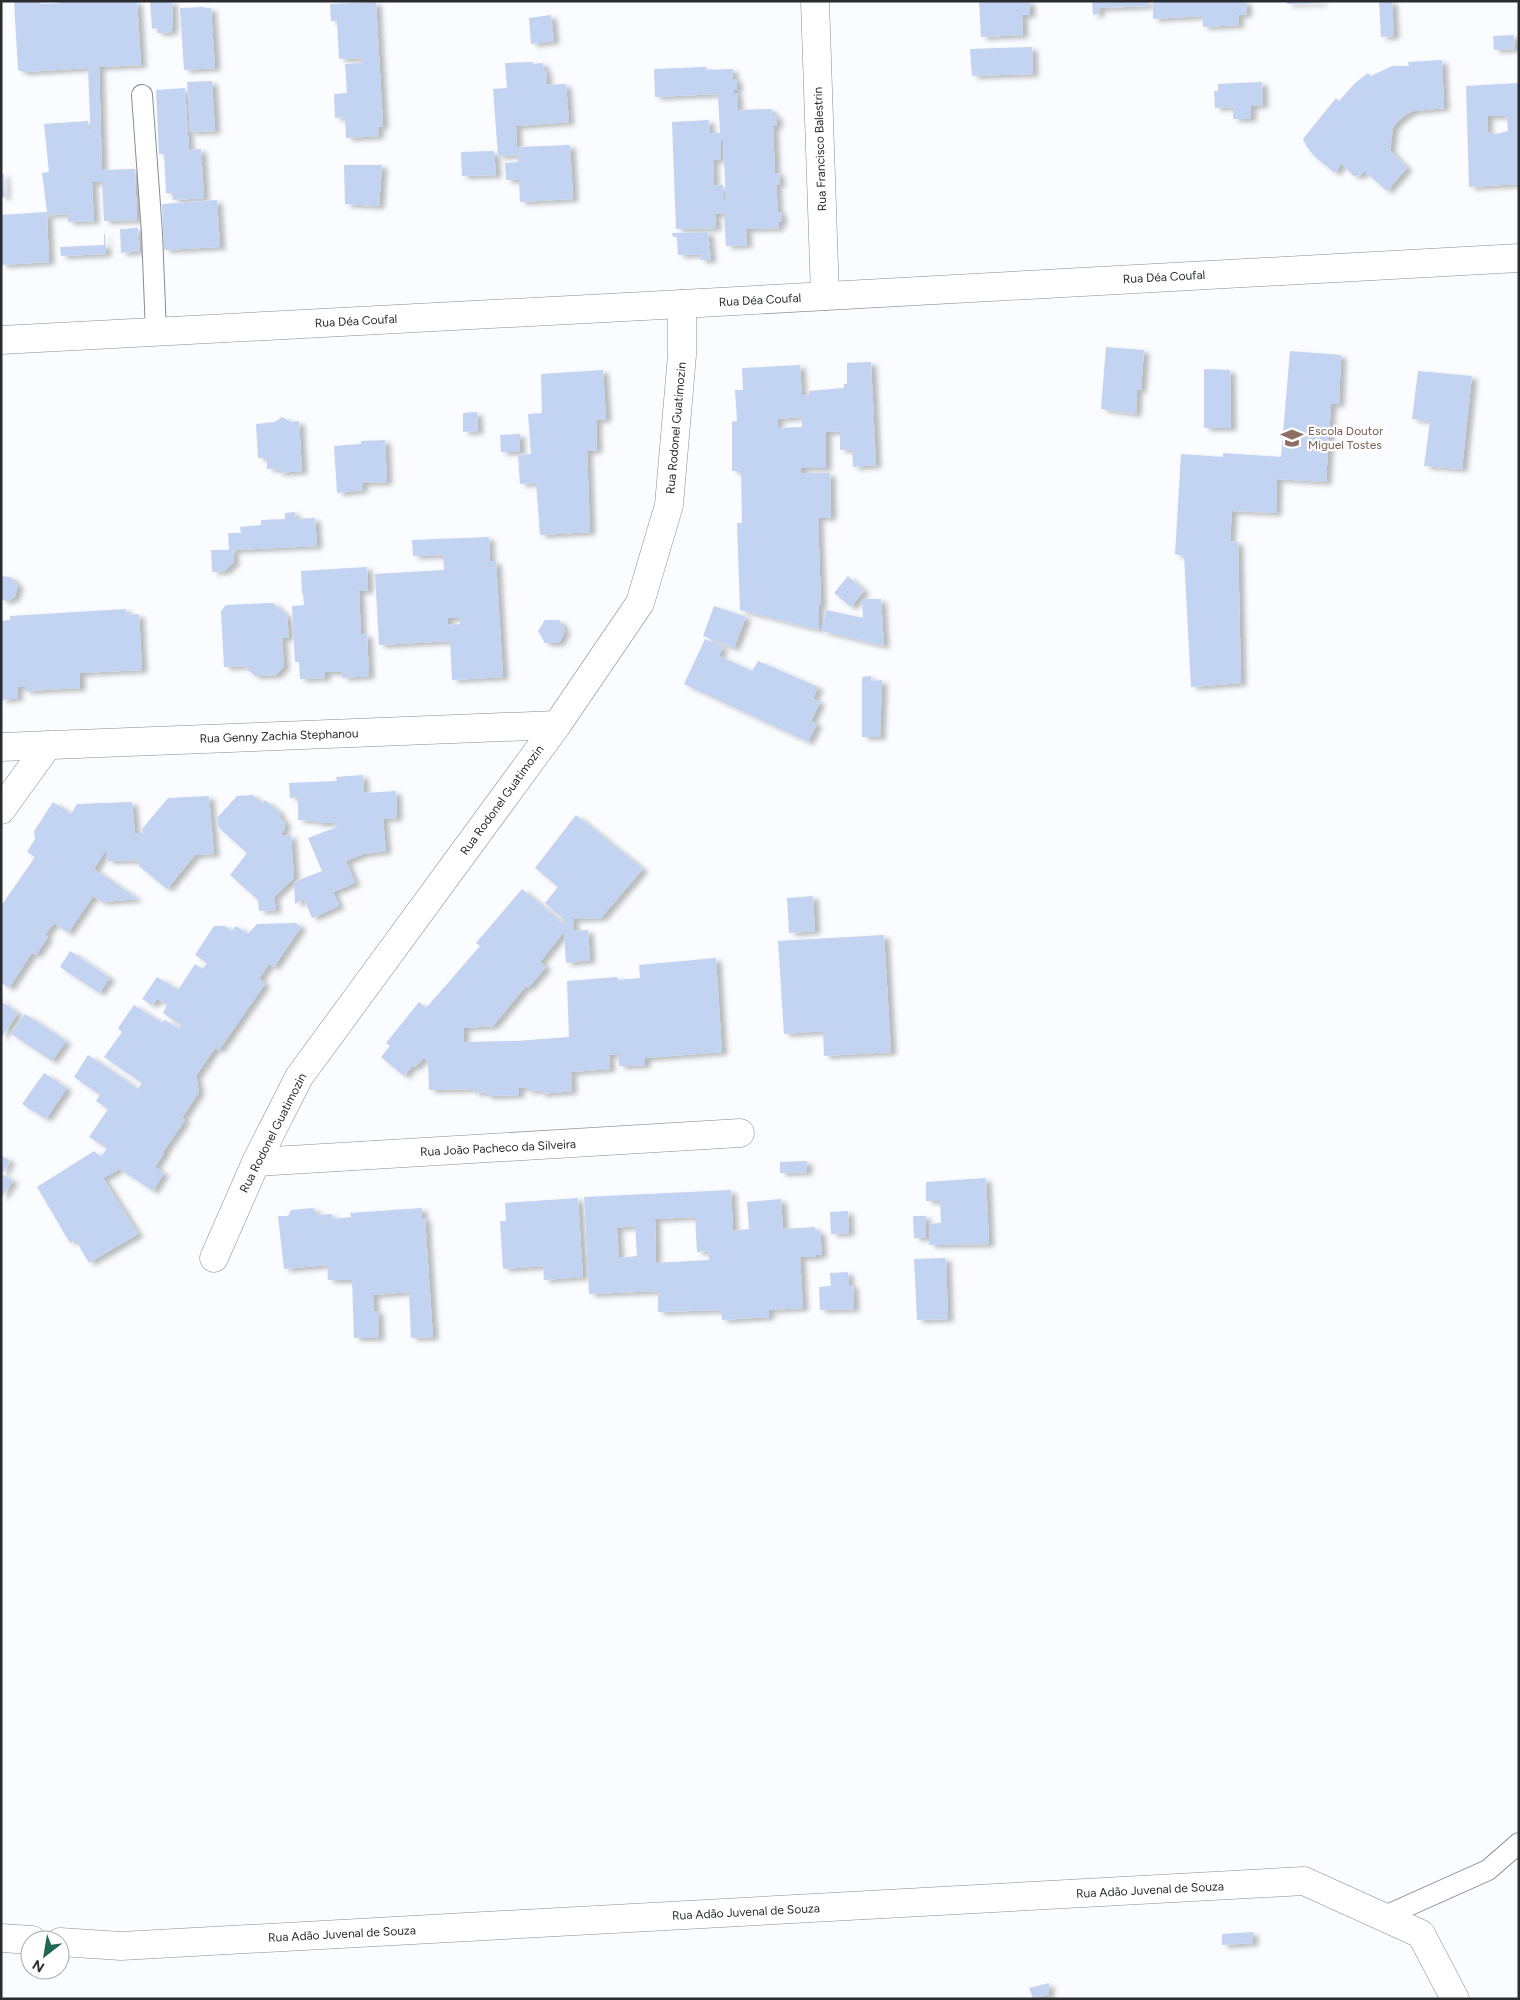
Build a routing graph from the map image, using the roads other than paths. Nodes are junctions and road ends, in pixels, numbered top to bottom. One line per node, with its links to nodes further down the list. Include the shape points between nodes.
1 (815, 1): 4 (street, Rua Francisco Balestrin)
2 (142, 95): 6 (lane)
3 (1519, 258): 4 (street, Rua Déa Coufal)
4 (824, 296): 5 (street, Rua Déa Coufal)
5 (682, 304): 6 (street, Rua Déa Coufal); 8 (street, Rua Rodonel Guatimozin, via 682,355 670,505 640,603)
6 (156, 332): 7 (street, Rua Déa Coufal)
7 (1, 340)
8 (557, 725): 9 (street, Rua Genny Zachia Stephanou); 13 (street, Rua Rodonel Guatimozin, via 299,1077)
9 (48, 745): 10 (street, Rua Genny Zachia Stephanou); 11 (street)
10 (1, 747)
11 (1, 810)
12 (740, 1134): 13 (street, Rua João Pacheco da Silveira)
13 (256, 1162): 14 (street, Rua Rodonel Guatimozin)
14 (214, 1258)
15 (1519, 1843): 16 (lane, via 1488,1870)
16 (1383, 1917): 19 (street, Rua Adão Juvenal de Souza, via 1304,1881 120,1946); 20 (street, Rua Adão Juvenal de Souza, via 1421,1934)
17 (1, 1938): 18 (street)
18 (20, 1939)
19 (70, 1943)
20 (1455, 1999)

